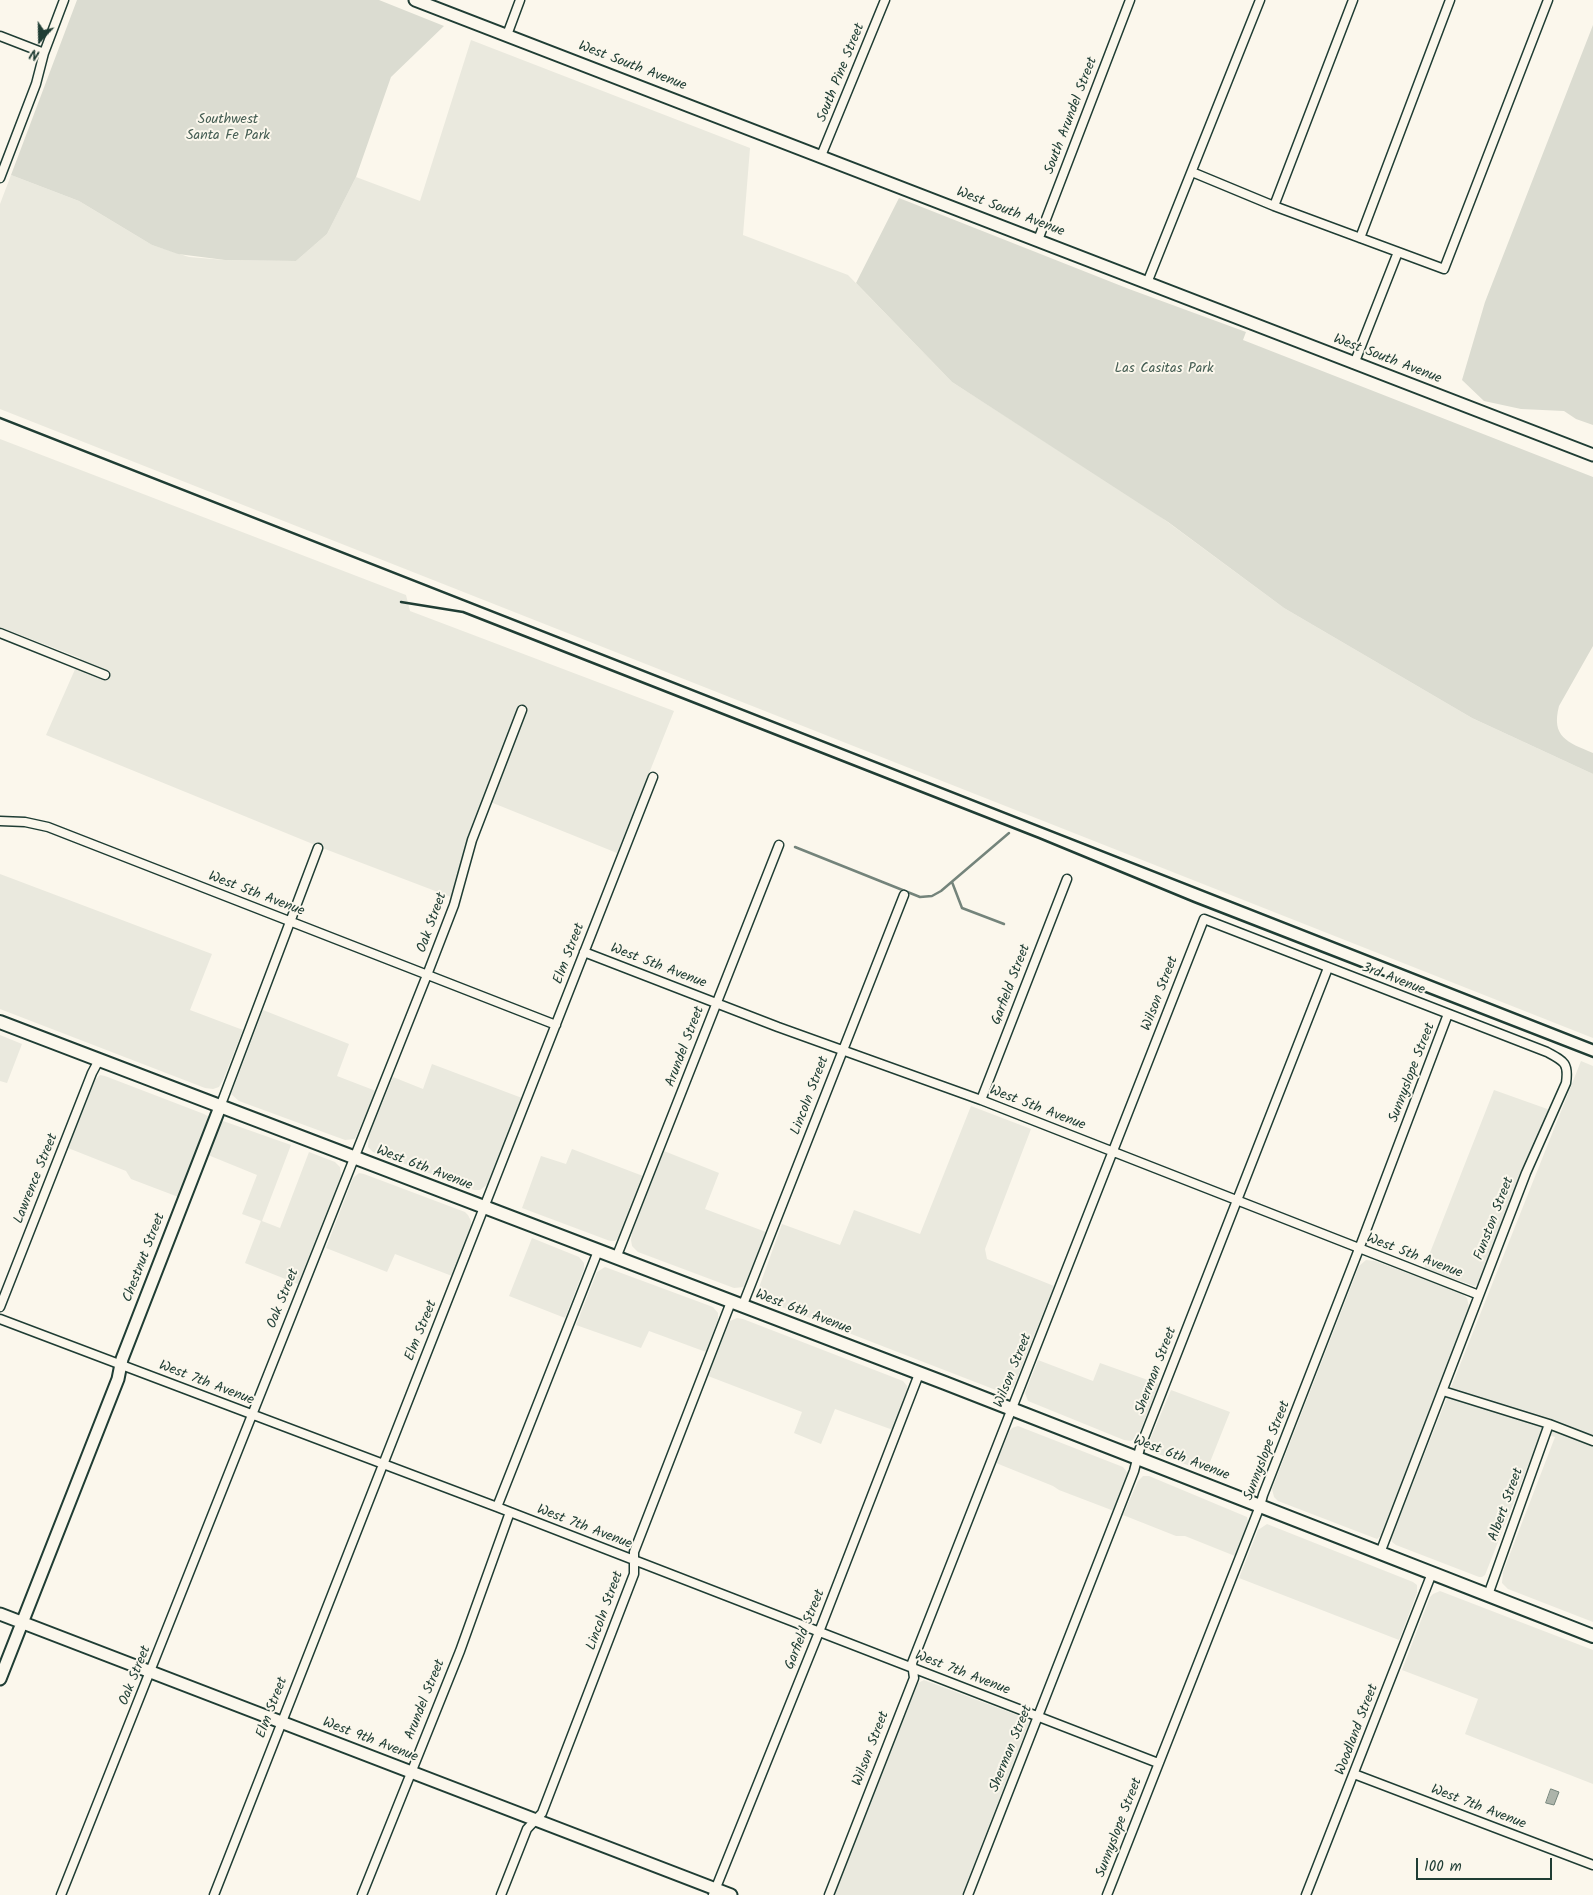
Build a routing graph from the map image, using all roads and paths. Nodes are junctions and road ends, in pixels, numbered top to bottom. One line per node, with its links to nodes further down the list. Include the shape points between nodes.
1 (64, 0): 12 (street)
2 (416, 0): 10 (street, West South Avenue)
3 (520, 0): 10 (street)
4 (885, 0): 13 (street, South Pine Street)
5 (1130, 0): 18 (street, South Arundel Street)
6 (1260, 0): 14 (street)
7 (1353, 0): 16 (street)
8 (1450, 0): 17 (street)
9 (1548, 0): 19 (street, via 1444,269)
10 (507, 35): 13 (street, West South Avenue)
11 (0, 36): 12 (street)
12 (44, 53): 15 (street, via 36,84)
13 (821, 156): 18 (street, West South Avenue)
14 (1192, 172): 16 (street); 20 (street)
15 (0, 178)
16 (1274, 206): 17 (street)
17 (1360, 238): 19 (street)
18 (1038, 240): 20 (street, West South Avenue)
19 (1398, 252): 21 (street)
20 (1147, 283): 21 (street, West South Avenue)
21 (1354, 364): 22 (street, West South Avenue)
22 (1593, 455)
23 (0, 634): 24 (street)
24 (105, 674)
25 (522, 710): 36 (street, Oak Street, via 472,840 454,905)
26 (653, 777): 34 (street, Elm Street)
27 (0, 821): 32 (street, West 5th Avenue, via 48,827)
28 (779, 845): 37 (street, Arundel Street)
29 (318, 848): 32 (street, Chestnut Street)
30 (1067, 879): 44 (street, Garfield Street)
31 (904, 895): 42 (street, Lincoln Street)
32 (290, 922): 36 (street, West 5th Avenue); 45 (street, Chestnut Street)
33 (1266, 944): 35 (street, 3rd Avenue); 46 (street, Wilson Street, via 1204,920)
34 (584, 952): 37 (street, West 5th Avenue); 40 (street, Elm Street)
35 (1328, 968): 38 (street, 3rd Avenue); 48 (street, Sherman Street)
36 (427, 975): 40 (street, West 5th Avenue); 47 (street, Oak Street)
37 (716, 1003): 42 (street, West 5th Avenue); 52 (street, Arundel Street)
38 (1448, 1014): 41 (street, 3rd Avenue); 50 (street, Sunnyslope Street)
39 (0, 1022): 43 (main road, West 6th Avenue)
40 (556, 1025): 49 (street, Elm Street)
41 (1512, 1038): 53 (street, Funston Street, via 1560,1059 1566,1064 1568,1074)
42 (842, 1050): 44 (street, West 5th Avenue); 54 (street, Lincoln Street)
43 (99, 1060): 45 (main road, West 6th Avenue); 55 (street, Lawrence Street)
44 (981, 1100): 46 (street, West 5th Avenue)
45 (220, 1107): 47 (main road, West 6th Avenue); 57 (street, Chestnut Street)
46 (1113, 1152): 48 (street, West 5th Avenue); 60 (street, Wilson Street)
47 (353, 1158): 49 (main road, West 6th Avenue); 61 (street, Oak Street)
48 (1237, 1200): 50 (street, West 5th Avenue); 64 (street, Sherman Street)
49 (485, 1208): 51 (main road, West 6th Avenue); 65 (street, Elm Street)
50 (1359, 1249): 53 (street, West 5th Avenue); 66 (street, Sunnyslope Street)
51 (598, 1252): 52 (main road, West 6th Avenue); 67 (street)
52 (616, 1258): 54 (main road, West 6th Avenue)
53 (1479, 1295): 59 (street, Funston Street)
54 (737, 1305): 58 (main road, West 6th Avenue); 70 (street, Lincoln Street, via 634,1552)
55 (0, 1307)
56 (0, 1319): 57 (street, West 7th Avenue)
57 (121, 1365): 61 (street, West 7th Avenue); 74 (street, Chestnut Street)
58 (919, 1374): 60 (main road, West 6th Avenue); 75 (street, Garfield Street)
59 (1442, 1391): 62 (street); 69 (street, Funston Street)
60 (1012, 1410): 64 (main road, West 6th Avenue); 77 (street, Wilson Street)
61 (252, 1415): 65 (street, West 7th Avenue); 78 (street, Oak Street)
62 (1549, 1424): 63 (street); 72 (street, Albert Street)
63 (1593, 1441)
64 (1138, 1458): 66 (main road, West 6th Avenue); 80 (street, Sherman Street)
65 (383, 1464): 67 (street, West 7th Avenue); 81 (street, Elm Street)
66 (1260, 1506): 69 (main road, West 6th Avenue); 82 (street, Sunnyslope Street)
67 (497, 1507): 68 (street, West 7th Avenue)
68 (510, 1512): 70 (street, West 7th Avenue); 83 (street, Arundel Street, via 460,1651)
69 (1380, 1553): 71 (main road, West 6th Avenue)
70 (634, 1560): 75 (street, West 7th Avenue); 85 (street, Lincoln Street, via 634,1574 542,1813)
71 (1432, 1573): 72 (main road, West 6th Avenue); 84 (street, Woodland Street)
72 (1488, 1595): 76 (main road, West 6th Avenue)
73 (0, 1614): 74 (street, West 9th Avenue)
74 (22, 1623): 78 (street, West 9th Avenue); 79 (street, Chestnut Street)
75 (818, 1632): 77 (street, West 7th Avenue); 87 (street, Garfield Street)
76 (1593, 1636)
77 (912, 1669): 80 (street, West 7th Avenue); 93 (street, Wilson Street, via 914,1678)
78 (151, 1673): 81 (street, West 9th Avenue); 88 (street, Oak Street)
79 (0, 1679)
80 (1038, 1717): 82 (street, West 7th Avenue); 94 (street, Sherman Street)
81 (281, 1723): 83 (street, West 9th Avenue); 89 (street, Elm Street)
82 (1158, 1763): 95 (street, Sunnyslope Street)
83 (410, 1773): 85 (street, West 9th Avenue); 90 (street, Arundel Street)
84 (1354, 1774): 86 (street, West 7th Avenue); 96 (street, Woodland Street)
85 (534, 1820): 87 (street, West 9th Avenue); 91 (street, Lincoln Street)
86 (1593, 1865)
87 (715, 1892): 92 (street, West 9th Avenue)
88 (61, 1895)
89 (214, 1895)
90 (362, 1895)
91 (501, 1895)
92 (730, 1895)
93 (829, 1895)
94 (968, 1895)
95 (1107, 1895)
96 (1306, 1895)

